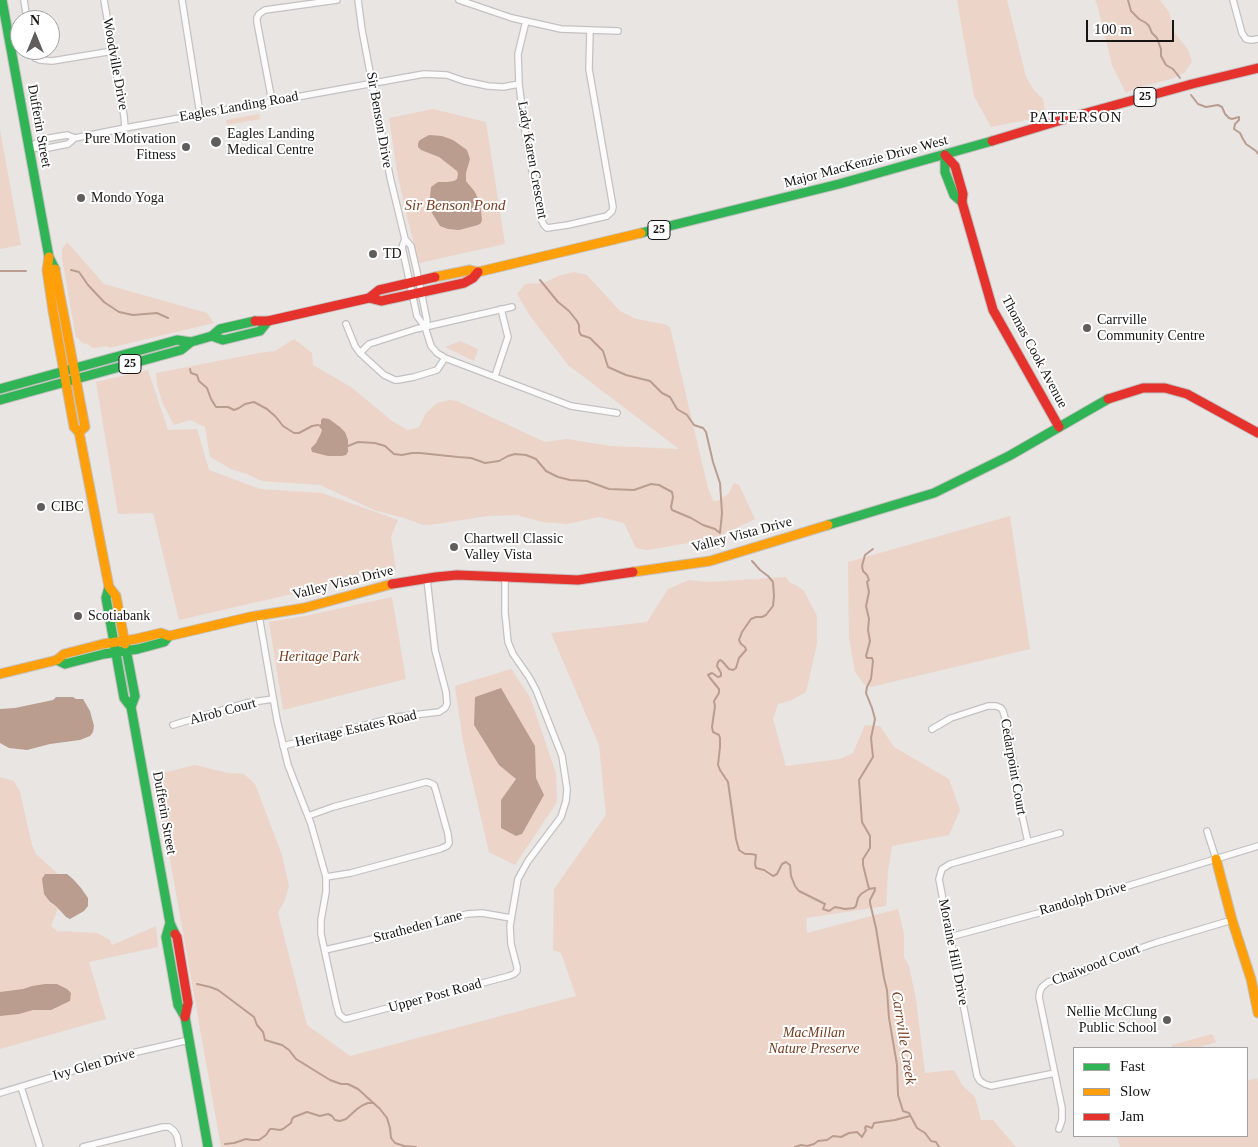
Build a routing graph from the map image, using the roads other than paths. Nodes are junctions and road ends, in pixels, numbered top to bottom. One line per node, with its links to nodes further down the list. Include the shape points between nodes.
1 (2, 0): 23 (main road, Dufferin Street)
2 (104, 0): 12 (street, Woodville Drive)
3 (182, 0): 20 (street)
4 (337, 0): 19 (street, via 264,10 258,15)
5 (358, 0): 17 (street, Sir Benson Drive)
6 (459, 0): 8 (street)
7 (1233, 0): 11 (street, via 1242,33 1246,39)
8 (526, 21): 9 (street, via 561,29); 18 (street, Lady Karen Crescent, via 518,54)
9 (590, 31): 10 (street); 18 (street, Lady Karen Crescent, via 589,69 613,207 607,216 554,228 544,225)
10 (618, 31)
11 (1258, 39)
12 (113, 51): 15 (street); 21 (street, Woodville Drive)
13 (40, 60): 14 (street)
14 (58, 60)
15 (60, 60)
16 (1258, 68): 24 (main road, Major MacKenzie Drive West / 25, via 1068,118)
17 (373, 84): 18 (street, Eagles Landing Road, via 424,74 447,75 488,86); 19 (street, Eagles Landing Road); 27 (street, Sir Benson Drive, via 390,177 405,239 411,246)
18 (519, 84)
19 (272, 102): 20 (street, Eagles Landing Road)
20 (200, 114): 21 (street, Eagles Landing Road)
21 (125, 128): 22 (street, Eagles Landing Road)
22 (75, 138): 23 (street, Eagles Landing Road, via 68,144 43,149); 23 (street, Eagles Landing Road, via 68,135 44,139)
23 (29, 147): 25 (main road, Dufferin Street)
24 (945, 156): 26 (main road, Major MacKenzie Drive West / 25, via 694,221); 45 (main road, Thomas Cook Avenue, via 955,166 993,310)
25 (49, 257): 37 (main road, Dufferin Street, via 55,268); 38 (main road, Dufferin Street, via 47,270)
26 (478, 272): 27 (main road, Major MacKenzie Drive West / 25, via 462,271); 28 (main road, Major MacKenzie Drive West, via 464,282)
27 (415, 282): 28 (street, Sir Benson Drive); 29 (main road, Major MacKenzie Drive West / 25, via 379,290)
28 (417, 292): 29 (main road, Major MacKenzie Drive West, via 381,301); 33 (street, Sir Benson Drive, via 417,316)
29 (369, 298): 34 (main road, Major MacKenzie Drive West / 25, via 220,329 212,336)
30 (512, 307): 31 (street)
31 (501, 309): 33 (street); 39 (street, via 508,337)
32 (346, 324): 35 (street)
33 (425, 327): 35 (street, via 369,344); 36 (street, Sir Benson Drive, via 431,346)
34 (191, 342): 37 (main road, Major MacKenzie Drive West / 25, via 177,340); 40 (main road, Major MacKenzie Drive West / 25, via 181,350)
35 (360, 353): 36 (street, via 386,376 398,380 437,370)
36 (445, 358): 39 (street)
37 (74, 368): 38 (main road, Major MacKenzie Drive West / 25); 40 (main road, Dufferin Street)
38 (64, 371): 41 (main road, Dufferin Street); 42 (main road, Major MacKenzie Drive West / 25)
39 (495, 376): 44 (street, via 570,406)
40 (76, 378): 41 (main road, Major MacKenzie Drive West / 25); 46 (main road, Dufferin Street, via 85,427)
41 (66, 381): 43 (main road, Major MacKenzie Drive West / 25); 46 (main road, Dufferin Street, via 74,427)
42 (0, 389)
43 (0, 400)
44 (617, 413)
45 (1060, 427): 47 (main road, Valley Vista Drive, via 1105,400 1143,388 1165,388 1187,394); 48 (main road, Valley Vista Drive, via 934,492 710,561 583,580)
46 (79, 432): 50 (main road, Dufferin Street)
47 (1258, 433)
48 (505, 577): 49 (main road, Valley Vista Drive, via 457,575); 71 (street, Upper Post Road, via 504,613 508,642 536,690 562,756 567,789 561,817 518,879)
49 (427, 578): 51 (main road, Valley Vista Drive); 63 (street, Heritage Estates Road, via 435,650 446,692 445,708 439,712 396,717)
50 (109, 587): 53 (main road, Dufferin Street, via 116,596); 54 (main road, Dufferin Street, via 106,598)
51 (259, 616): 52 (main road, Valley Vista Drive); 59 (street, Upper Post Road)
52 (169, 636): 53 (main road, Valley Vista Drive, via 161,633); 55 (main road, Valley Vista Drive, via 164,642)
53 (124, 641): 54 (main road, Valley Vista Drive); 55 (main road, Dufferin Street)
54 (114, 642): 56 (main road, Dufferin Street); 57 (main road, Valley Vista Drive, via 64,654)
55 (126, 651): 56 (main road, Valley Vista Drive); 60 (main road, Dufferin Street, via 135,696)
56 (116, 652): 57 (main road, Valley Vista Drive, via 65,664); 60 (main road, Dufferin Street, via 124,698)
57 (58, 660): 58 (main road)
58 (0, 674)
59 (273, 699): 61 (street, Alrob Court); 63 (street, Upper Post Road)
60 (132, 707): 76 (main road, Dufferin Street, via 170,923 177,937 188,1004 185,1017)
61 (173, 725)
62 (932, 729): 67 (street, Cedarpoint Court, via 951,718 988,706 1001,708 1007,725)
63 (283, 746): 64 (street, Upper Post Road)
64 (308, 816): 70 (street, Upper Post Road); 70 (street, via 333,806 426,782 434,785 436,790 449,838 447,846)
65 (1208, 831): 69 (street)
66 (1060, 833): 67 (street, Moraine Hill Drive)
67 (1028, 842): 73 (street, Moraine Hill Drive, via 942,869 939,879)
68 (1258, 846): 69 (street, Randolph Drive)
69 (1216, 859): 72 (main road); 73 (street, Randolph Drive)
70 (326, 877): 74 (street, Upper Post Road, via 321,920)
71 (511, 918): 74 (street, Stratheden Lane, via 467,914); 74 (street, Upper Post Road, via 516,973 345,1019 338,1010)
72 (1232, 920): 75 (main road); 77 (street, Chaiwood Court, via 1155,943 1085,972 1048,982 1040,990 1039,997)
73 (950, 937): 77 (street, Moraine Hill Drive, via 980,1081 991,1086)
74 (325, 950)
75 (1258, 1013)
76 (189, 1040): 78 (street, Ivy Glen Drive, via 128,1054); 84 (main road, Dufferin Street)
77 (1055, 1073): 80 (street, Chaiwood Court, via 1062,1108)
78 (21, 1087): 79 (street, Ivy Glen Drive); 81 (street)
79 (0, 1094)
80 (1058, 1129)
81 (40, 1147)
82 (83, 1147): 83 (street, via 169,1127 177,1136)
83 (179, 1147)
84 (208, 1147)

